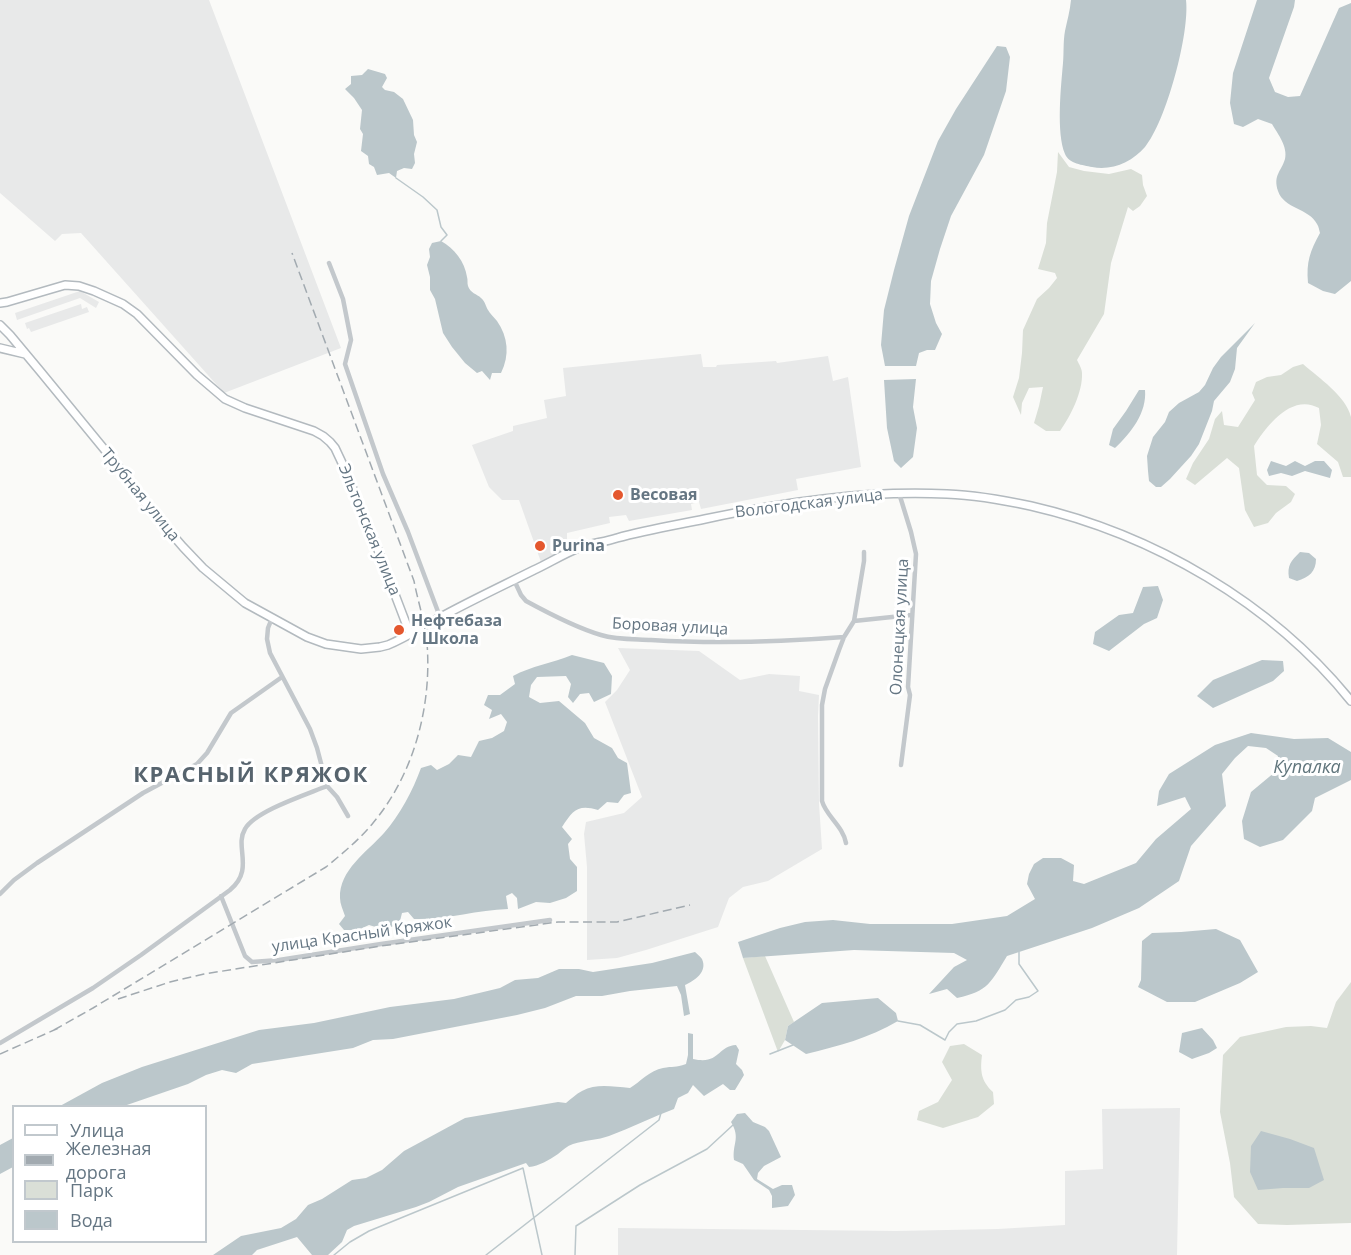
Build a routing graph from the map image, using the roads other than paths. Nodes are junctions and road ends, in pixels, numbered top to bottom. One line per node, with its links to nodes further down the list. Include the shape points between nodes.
1 (329, 263): 11 (street, Эльтонская улица, via 343,299 351,340 345,364 383,474)
2 (4, 302): 3 (main road); 14 (main road, Эльтонская улица, via 65,285 94,291 137,314 225,399 323,436 335,448 354,489)
3 (0, 309)
4 (0, 325): 6 (main road, Трубная улица)
5 (0, 348): 6 (main road)
6 (25, 354): 12 (main road, Трубная улица, via 183,547 245,603)
7 (899, 493): 9 (main road, Вологодская улица, via 819,499 625,536 579,548); 10 (street, Олонецкая улица, via 916,554); 17 (main road, Вологодская улица, via 1004,501 1052,511 1137,540 1192,568 1257,612 1292,639)
8 (864, 552): 13 (street)
9 (514, 580): 11 (main road, Вологодская улица); 15 (street, Боровая улица, via 526,601 603,636 715,642)
10 (911, 615): 13 (street); 18 (street, Олонецкая улица, via 910,695)
11 (440, 617): 14 (main road, Вологодская улица)
12 (272, 618): 14 (main road, Трубная улица, via 316,641 354,649 380,648); 16 (street, via 268,648)
13 (854, 621): 15 (street)
14 (410, 634)
15 (844, 637): 21 (street, via 825,689 821,718 822,801)
16 (282, 677): 19 (street, via 314,739); 22 (street, via 231,714 197,765 143,793 14,880)
17 (1350, 697)
18 (901, 765)
19 (327, 786): 20 (street); 23 (street, via 250,822 243,834 241,877)
20 (348, 816)
21 (846, 843)
22 (0, 894)
23 (221, 896): 24 (street, улица Красный Кряжок, via 245,956 257,963); 25 (street, via 93,988)
24 (550, 920)
25 (0, 1043)

